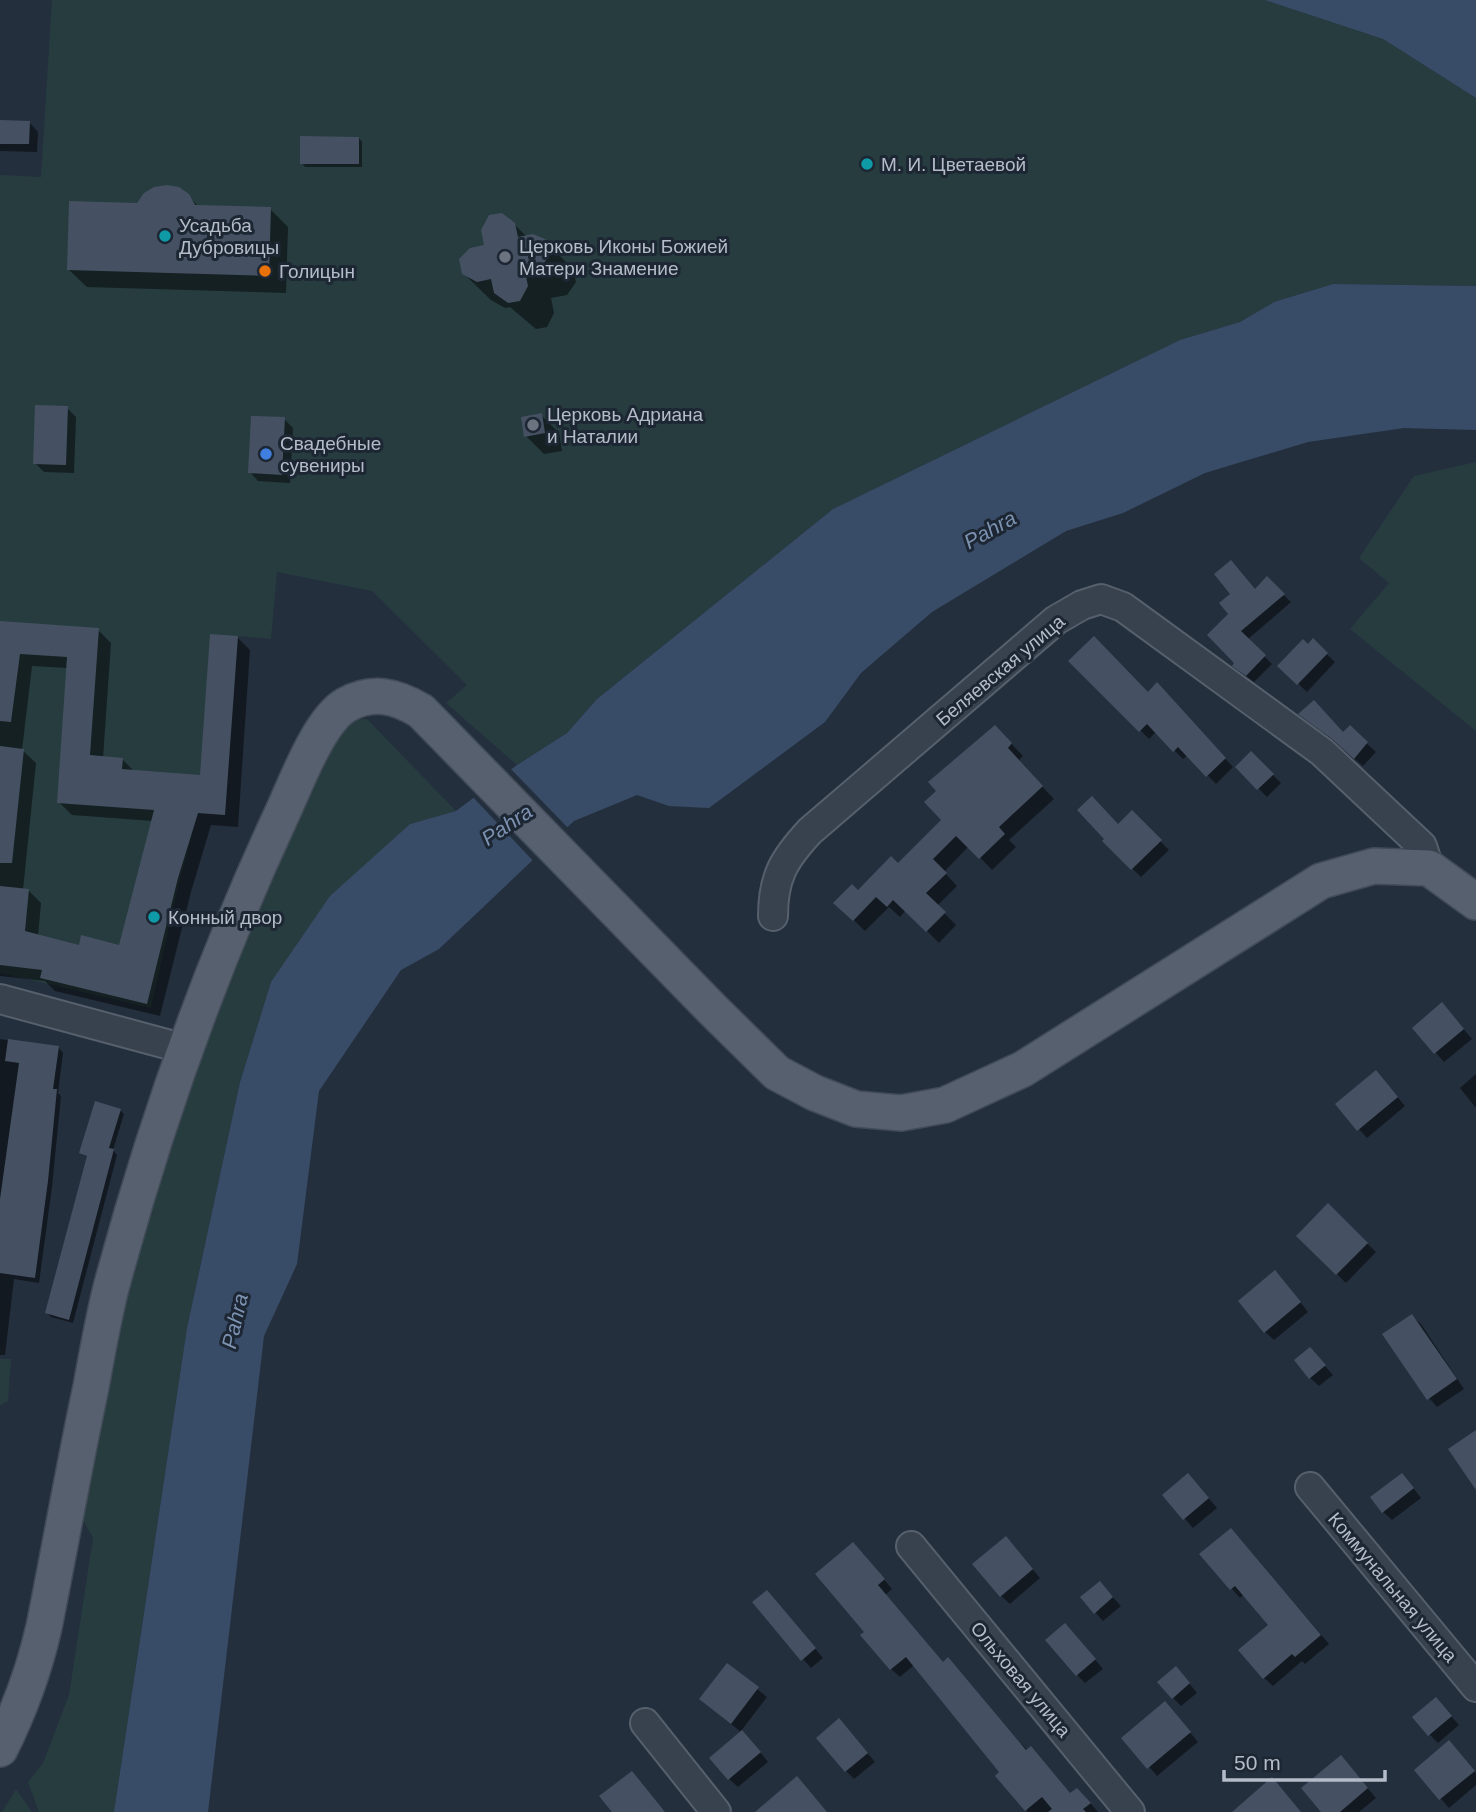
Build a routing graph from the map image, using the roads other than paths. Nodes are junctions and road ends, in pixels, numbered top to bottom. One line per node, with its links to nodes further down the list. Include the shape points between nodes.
1 (1429, 868): 2 (main road, Беляевская улица); 3 (street, Беляевская улица, via 1422,846 1322,752 1123,607 1101,599 1056,620 810,831 783,863 773,897); 5 (main road, via 1374,866 1321,881 1023,1069 945,1105 901,1113 856,1109 778,1073 429,718 395,697 370,695 345,706 314,744 268,843)
2 (1476, 902)
3 (773, 916)
4 (0, 999): 5 (street)
5 (185, 1049): 10 (main road, via 110,1290 33,1673)
6 (1310, 1487): 8 (street, Коммунальная улица)
7 (911, 1546): 12 (street, Ольховая улица)
8 (1476, 1687)
9 (645, 1723): 11 (street)
10 (0, 1749)
11 (716, 1812)
12 (1130, 1812)

